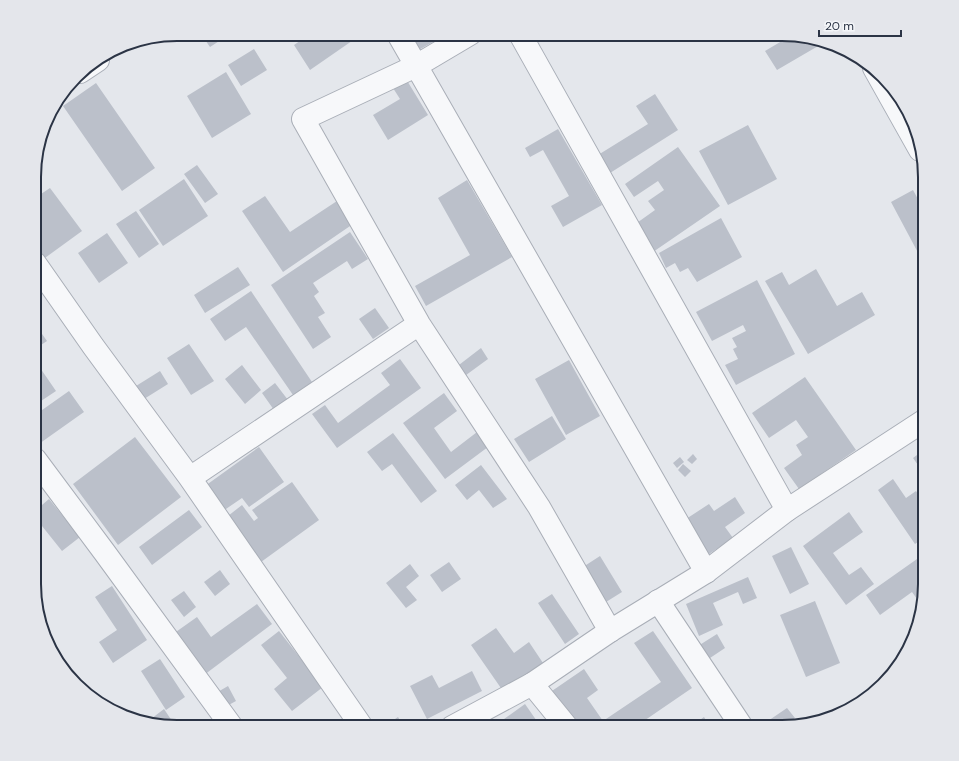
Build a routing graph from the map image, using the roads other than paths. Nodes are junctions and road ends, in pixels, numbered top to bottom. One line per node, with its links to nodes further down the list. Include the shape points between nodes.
1 (402, 41): 4 (street)
2 (458, 41): 4 (street)
3 (524, 41): 12 (street)
4 (416, 66): 8 (street, via 303,119); 13 (street)
5 (886, 90): 6 (street)
6 (911, 135)
7 (41, 272): 11 (street)
8 (419, 324): 11 (street); 15 (street, via 539,507)
9 (918, 425): 12 (street)
10 (41, 467): 17 (street)
11 (190, 478): 18 (street)
12 (787, 510): 13 (street)
13 (706, 572): 14 (street)
14 (658, 601): 15 (street); 21 (street)
15 (610, 631): 16 (street)
16 (532, 684): 19 (street); 20 (street)
17 (227, 720)
18 (357, 720)
19 (465, 720)
20 (561, 720)
21 (737, 720)

